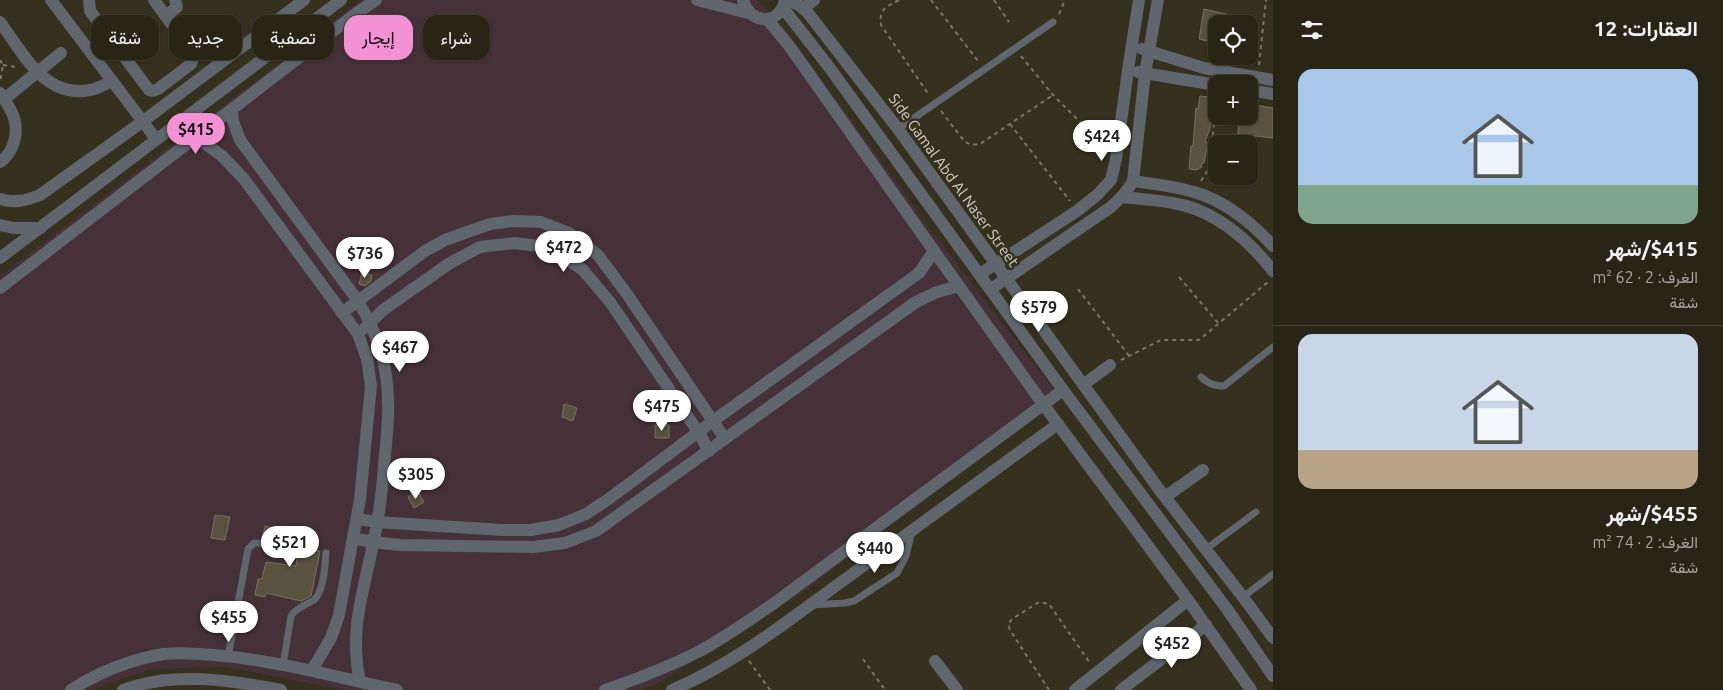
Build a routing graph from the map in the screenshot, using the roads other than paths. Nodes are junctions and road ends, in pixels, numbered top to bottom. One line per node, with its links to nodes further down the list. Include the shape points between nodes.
1 (51, 0): 27 (street)
2 (89, 0): 16 (street, via 90,11 149,90 153,91 194,60 194,55)
3 (154, 0): 16 (street)
4 (175, 0): 16 (street, via 177,7)
5 (304, 0): 33 (street)
6 (341, 0): 36 (street)
7 (376, 0): 32 (street)
8 (697, 0): 15 (street)
9 (743, 0): 15 (street)
10 (814, 0): 14 (street)
11 (1140, 0): 20 (street)
12 (1158, 0): 21 (street)
13 (785, 3): 14 (street, Side Gamal Abd Al Naser Street); 17 (street); 48 (street)
14 (804, 8): 34 (street, Side Gamal Abd Al Naser Street)
15 (748, 12): 17 (street)
16 (166, 16)
17 (767, 19): 44 (street)
18 (0, 22): 24 (street)
19 (1053, 22): 34 (lane)
20 (1132, 45): 21 (street); 23 (street)
21 (1149, 51): 25 (street); 26 (street, via 1204,68)
22 (62, 53): 24 (street)
23 (1128, 70): 25 (street); 46 (street, via 1116,159 1110,180 1077,211)
24 (38, 72): 27 (street, via 50,84 68,91 91,90); 29 (street, via 8,96)
25 (1145, 73): 28 (street); 38 (street)
26 (1273, 80)
27 (112, 81): 33 (street)
28 (1208, 84)
29 (1, 91): 37 (street, via 14,119 15,138 9,156)
30 (1258, 92): 31 (street)
31 (1273, 94)
32 (232, 110): 35 (street); 53 (street, via 236,131 246,149)
33 (142, 122): 36 (street); 40 (street, via 40,195 23,201)
34 (898, 129): 46 (street, Side Gamal Abd Al Naser Street)
35 (196, 137): 51 (street); 54 (street, via 222,156 244,179)
36 (156, 140): 42 (street)
37 (0, 162)
38 (1133, 181): 39 (street); 43 (street, via 1195,192 1217,202 1256,228)
39 (1123, 198): 47 (street, via 1174,203 1213,216 1248,242); 49 (street)
40 (0, 199)
41 (0, 225): 42 (street)
42 (41, 228): 45 (street)
43 (1273, 246)
44 (934, 252): 50 (street); 63 (street, via 919,273)
45 (0, 258)
46 (997, 264): 48 (street); 49 (street, Side Gamal Abd Al Naser Street)
47 (1273, 271)
48 (980, 274): 52 (street)
49 (1007, 278): 52 (street); 60 (street, Side Gamal Abd Al Naser Street)
50 (959, 286): 62 (street); 66 (street, via 916,302)
51 (0, 288)
52 (991, 289): 61 (street)
53 (358, 301): 54 (street); 55 (street); 63 (street, via 445,240 490,224 542,222 569,233 598,255)
54 (342, 314): 56 (street)
55 (370, 323): 56 (street); 65 (street, via 450,262 480,247 514,243 539,246 560,254 583,270 610,302); 73 (street, via 384,362 388,400)
56 (358, 334): 72 (street, via 367,359 371,386)
57 (1273, 347): 59 (lane, via 1224,386 1208,383)
58 (1110, 365): 60 (street)
59 (1201, 377)
60 (1083, 385): 69 (street, Side Gamal Abd Al Naser Street)
61 (1063, 390): 62 (street); 70 (street)
62 (1043, 404): 64 (street); 83 (street)
63 (713, 421): 65 (street); 66 (street)
64 (1058, 424): 74 (street); 82 (street)
65 (699, 433): 67 (street); 73 (street, via 586,514 559,524 531,530 502,530)
66 (725, 439): 67 (street)
67 (709, 450): 76 (street, via 596,531 565,543 533,548)
68 (1203, 470): 69 (street)
69 (1163, 494): 70 (street); 78 (street, Side Gamal Abd Al Naser Street)
70 (1146, 503): 85 (street)
71 (1256, 512): 78 (lane)
72 (357, 519): 73 (street); 75 (street)
73 (377, 522): 76 (street)
74 (912, 530): 84 (street); 84 (lane, via 906,556 897,573 854,601)
75 (353, 538): 76 (street); 92 (street, via 336,627)
76 (374, 542): 94 (street, via 355,627)
77 (276, 544): 89 (lane, via 254,543 248,549)
78 (1206, 549): 81 (street, Side Gamal Abd Al Naser Street)
79 (326, 553): 91 (lane, via 321,591 291,616)
80 (1273, 574): 81 (lane)
81 (1243, 597): 85 (street); 88 (street, Side Gamal Abd Al Naser Street)
82 (1188, 600): 87 (street); 103 (street)
83 (773, 604): 86 (street); 100 (street, via 698,652)
84 (809, 605): 86 (street)
85 (1227, 609): 93 (street)
86 (786, 622): 95 (street)
87 (1206, 626): 104 (street); 105 (street)
88 (1273, 638)
89 (228, 657): 91 (street); 96 (street, via 164,654 106,670)
90 (935, 661): 102 (street)
91 (283, 665): 92 (street)
92 (312, 670): 94 (street)
93 (1273, 676)
94 (360, 682): 99 (street)
95 (684, 687): 101 (street)
96 (71, 690)
97 (122, 690): 98 (street, via 160,680 190,679 236,682)
98 (281, 690)
99 (397, 690)
100 (605, 690)
101 (672, 690)
102 (956, 690)
103 (1075, 690)
104 (1120, 690)
105 (1251, 690)

